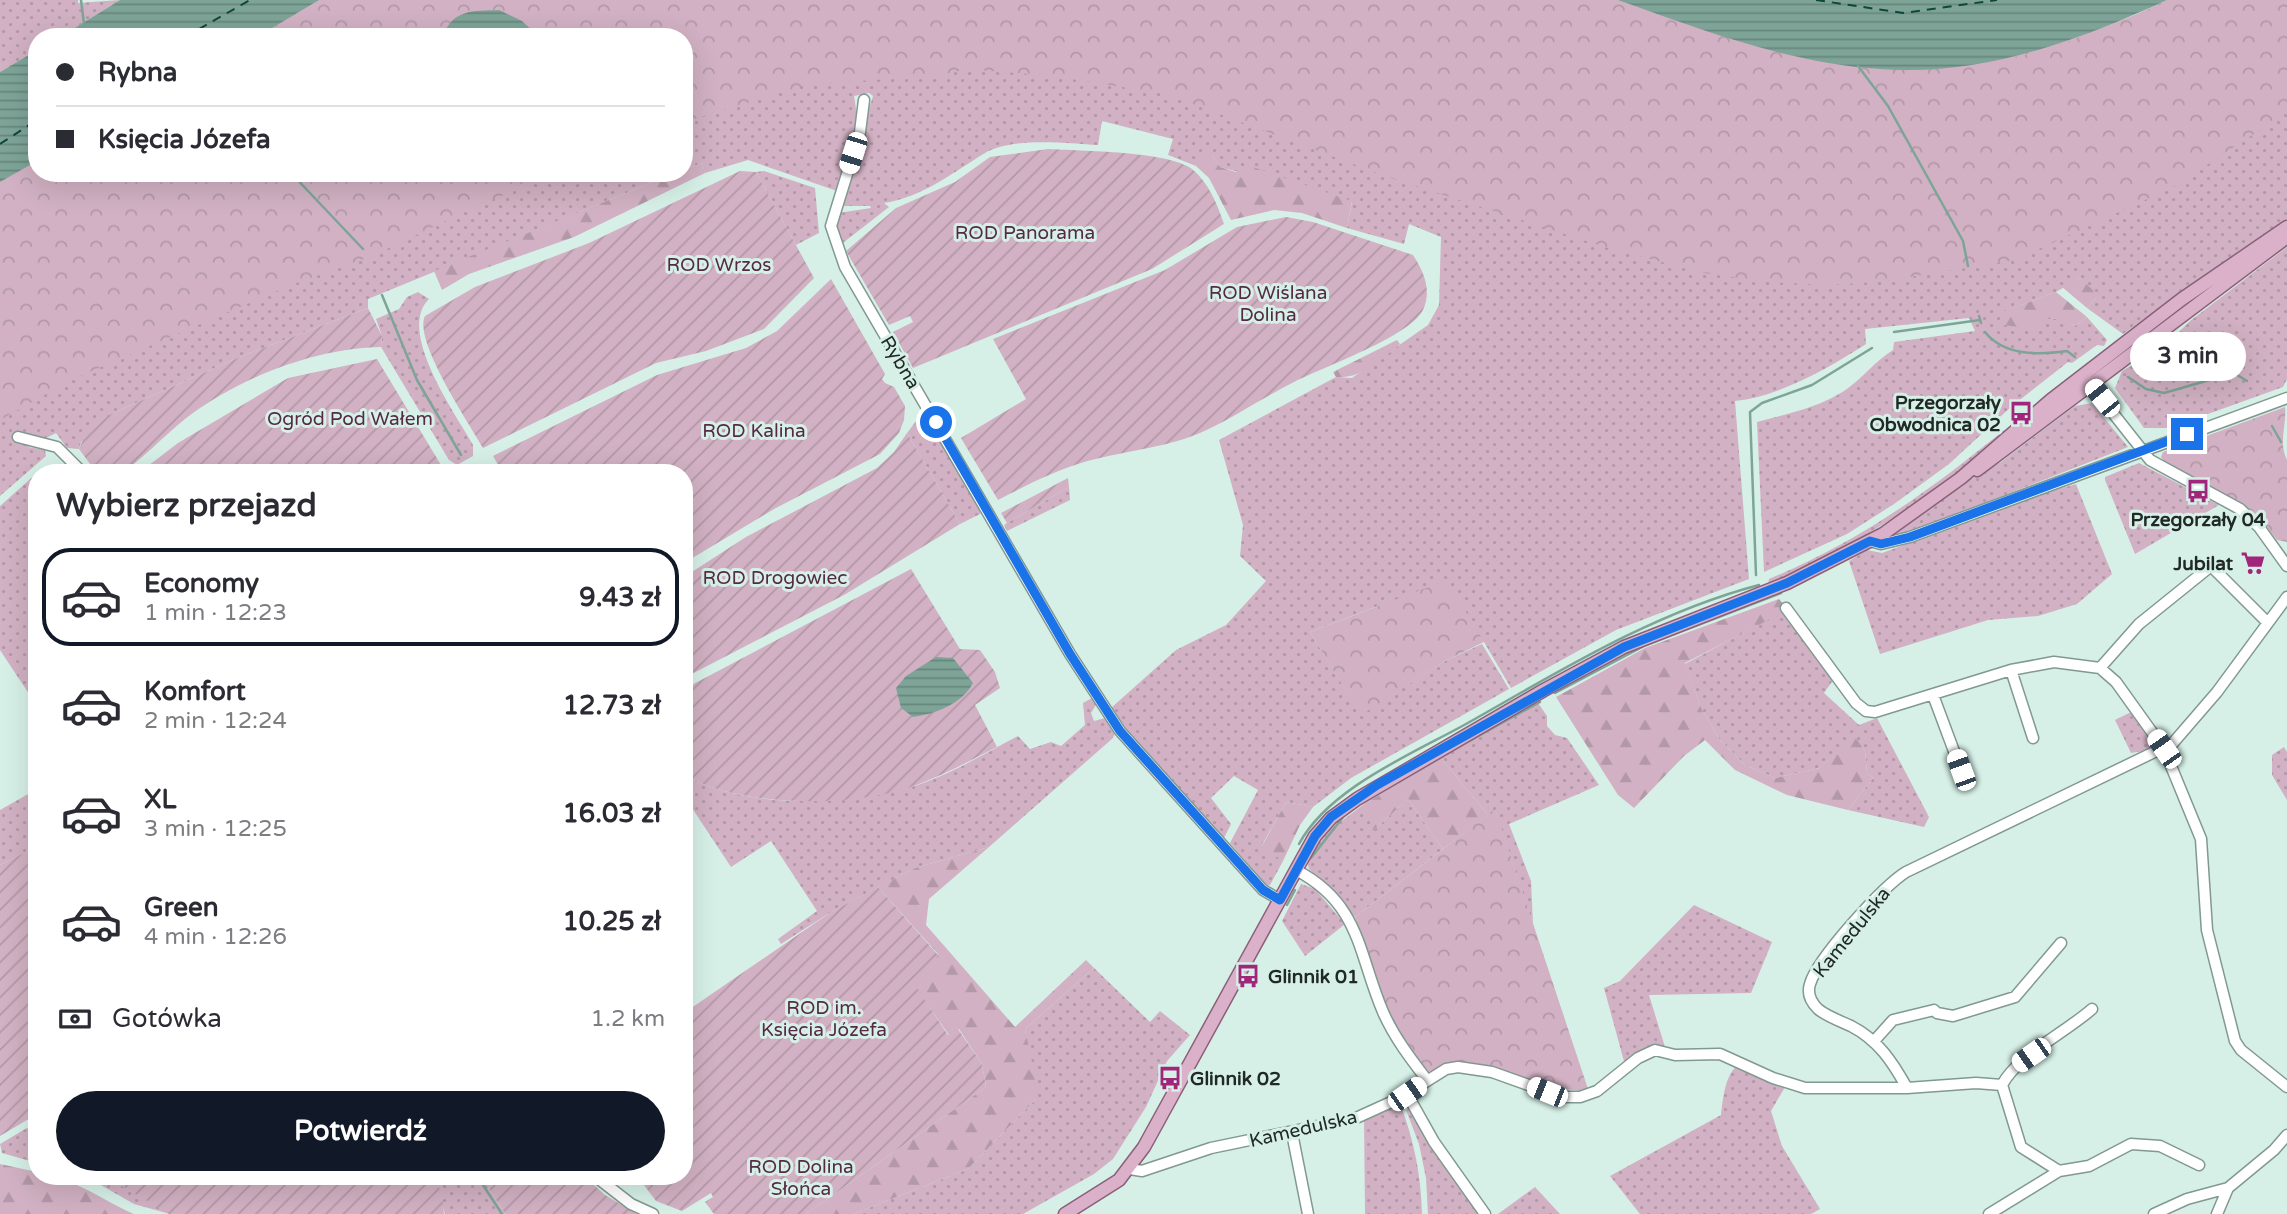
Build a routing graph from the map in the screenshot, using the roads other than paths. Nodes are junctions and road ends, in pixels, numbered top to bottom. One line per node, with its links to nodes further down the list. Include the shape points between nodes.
1 (864, 100): 26 (street, Rybna, via 860,132 831,226 845,267 1070,654 1120,731 1263,890)
2 (2287, 227): 4 (main road)
3 (2287, 237): 5 (main road)
4 (2083, 375): 5 (street); 10 (main road)
5 (2092, 386): 8 (street); 10 (main road, via 2007,450)
6 (2287, 398): 8 (street)
7 (18, 437): 9 (street, via 57,447)
8 (2142, 451): 11 (street, via 1894,543); 13 (street, via 2161,469 2240,509)
9 (74, 464)
10 (1961, 478): 11 (main road)
11 (1870, 541): 25 (main road, via 1787,583 1624,647 1377,785 1331,817)
12 (2287, 546): 13 (street)
13 (2274, 547): 14 (street)
14 (2287, 566)
15 (2286, 599): 17 (street); 18 (street)
16 (1786, 608): 21 (street, via 1866,711)
17 (2287, 614)
18 (2268, 623): 19 (street, via 2211,566 2139,624); 23 (street, via 2185,732)
19 (2100, 668): 20 (street, via 2054,662); 23 (street)
20 (2011, 670): 21 (street); 22 (street)
21 (1933, 695): 24 (street)
22 (2033, 738)
23 (2164, 749): 29 (street, Kamedulska, via 1906,872 1883,889 1809,987 1819,1010); 32 (street, via 2202,839 2207,930 2235,1041)
24 (1961, 770)
25 (1296, 870): 26 (main road); 30 (street, via 1339,904 1360,940 1383,1012)
26 (1280, 900): 38 (main road)
27 (2061, 943): 29 (street, via 2015,997 1953,1016 1934,1010 1893,1020)
28 (2092, 1009): 31 (street, via 2015,1066)
29 (1875, 1040): 33 (street, Kamedulska)
30 (1427, 1080): 33 (street, Kamedulska, via 1458,1067 1492,1072 1562,1097 1580,1097 1597,1091 1655,1050 1675,1055 1720,1054 1805,1088); 34 (street, Kamedulska)
31 (2002, 1085): 33 (street); 39 (street, via 2021,1147)
32 (2287, 1087)
33 (1907, 1088)
34 (1407, 1094): 35 (street, Kamedulska, via 1356,1118); 45 (street, via 1434,1142)
35 (1292, 1133): 38 (street, Kamedulska, via 1211,1148 1142,1171); 44 (street)
36 (2287, 1135): 41 (street)
37 (2199, 1165): 39 (street, via 2160,1146 2131,1144 2088,1166)
38 (1130, 1169): 43 (main road)
39 (2059, 1171): 46 (street)
40 (606, 1185): 42 (street)
41 (2228, 1188): 47 (street); 48 (street)
42 (653, 1214)
43 (1065, 1214)
44 (1308, 1214)
45 (1485, 1214)
46 (1989, 1214)
47 (2154, 1214)
48 (2217, 1214)

